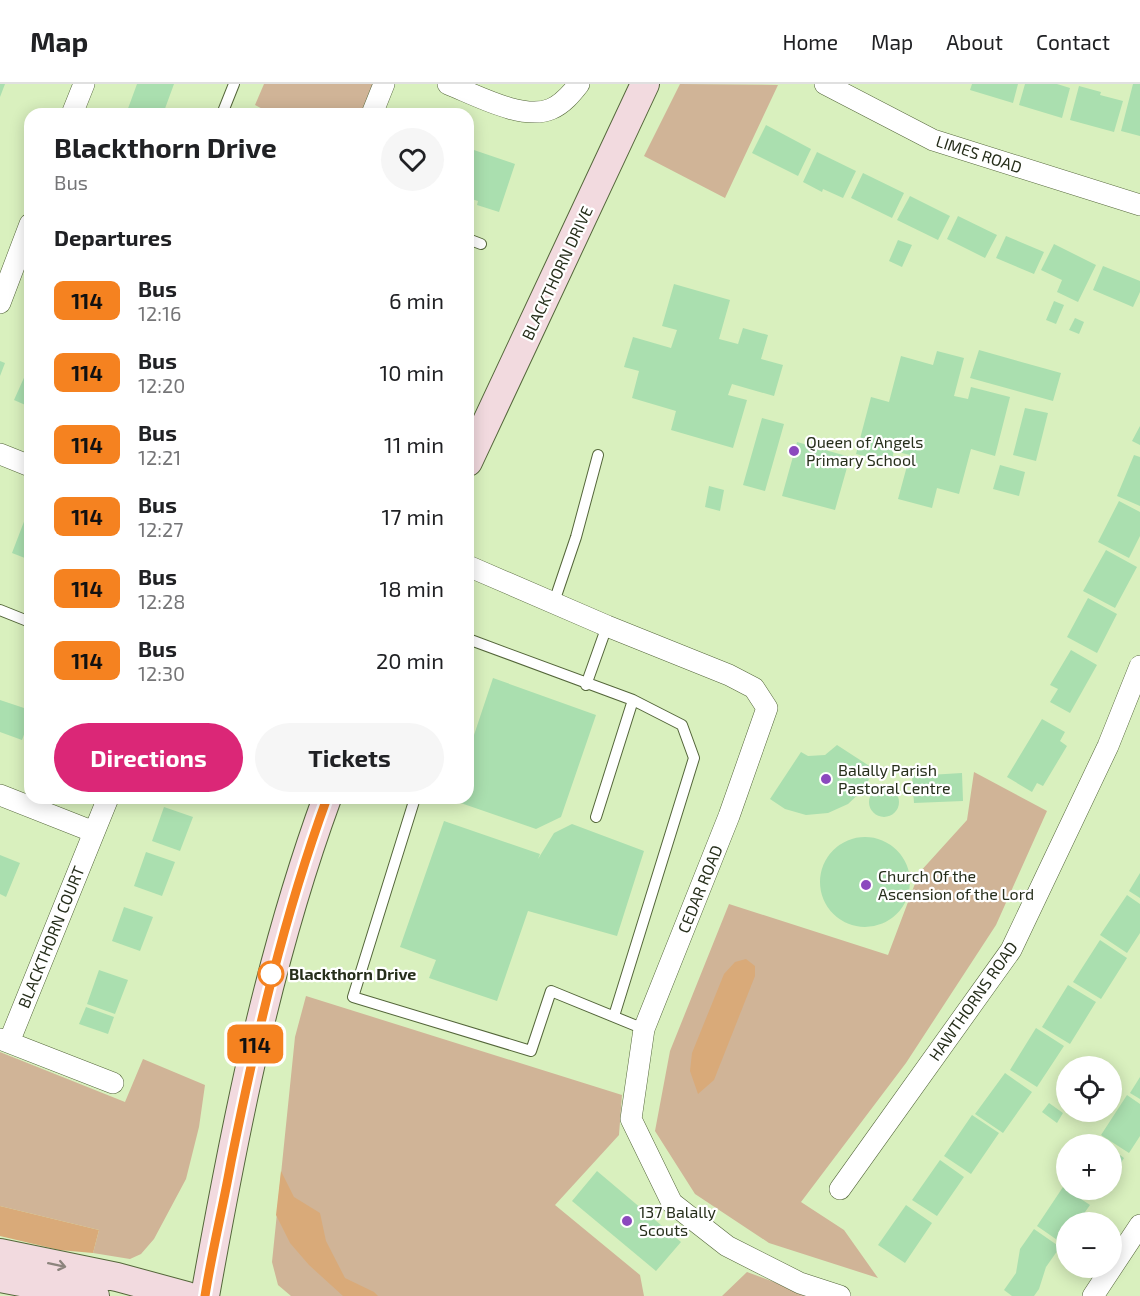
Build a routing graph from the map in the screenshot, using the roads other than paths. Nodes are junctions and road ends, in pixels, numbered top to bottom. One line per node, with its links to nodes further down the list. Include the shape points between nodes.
1 (84, 84): 8 (street)
2 (234, 84): 9 (lane)
3 (384, 84): 10 (street)
4 (448, 84): 5 (street, via 532,113 551,109 569,97)
5 (579, 84)
6 (645, 84): 16 (street, BLACKTHORN DRIVE)
7 (825, 84): 11 (street, LIMES ROAD, via 933,140)
8 (74, 108)
9 (224, 108)
10 (374, 108)
11 (1140, 206)
12 (24, 240): 15 (street)
13 (474, 241): 14 (lane)
14 (481, 244)
15 (0, 303)
16 (474, 449)
17 (0, 454): 19 (street)
18 (598, 455): 21 (lane)
19 (24, 464)
20 (474, 569): 21 (street, CEDAR ROAD)
21 (554, 602): 24 (street, CEDAR ROAD)
22 (0, 610): 23 (lane)
23 (24, 620)
24 (607, 626): 27 (lane); 36 (street, CEDAR ROAD, via 729,675 754,688 767,708 729,816)
25 (474, 641): 27 (lane)
26 (1140, 666): 39 (street, HAWTHORNS ROAD, via 1108,746 1011,950)
27 (586, 685): 28 (lane)
28 (633, 700): 33 (lane); 35 (lane, via 682,725 694,758)
29 (0, 795): 34 (street)
30 (106, 804): 34 (street, BLACKTHORN COURT)
31 (325, 804): 45 (street, via 271,974)
32 (413, 804): 35 (lane, via 353,997 531,1051 550,991)
33 (596, 817)
34 (94, 832): 37 (street, BLACKTHORN COURT)
35 (614, 1016): 36 (lane)
36 (644, 1029): 46 (street, CEDAR ROAD, via 631,1119 672,1203 727,1246 800,1282)
37 (4, 1040): 38 (street, BLACKTHORN COURT)
38 (113, 1083)
39 (840, 1189)
40 (1140, 1225): 47 (street)
41 (0, 1253): 44 (street, one-way to 44)
42 (0, 1278): 43 (street)
43 (95, 1296)
44 (187, 1296)
45 (205, 1296)
46 (840, 1296)
47 (1092, 1296)

